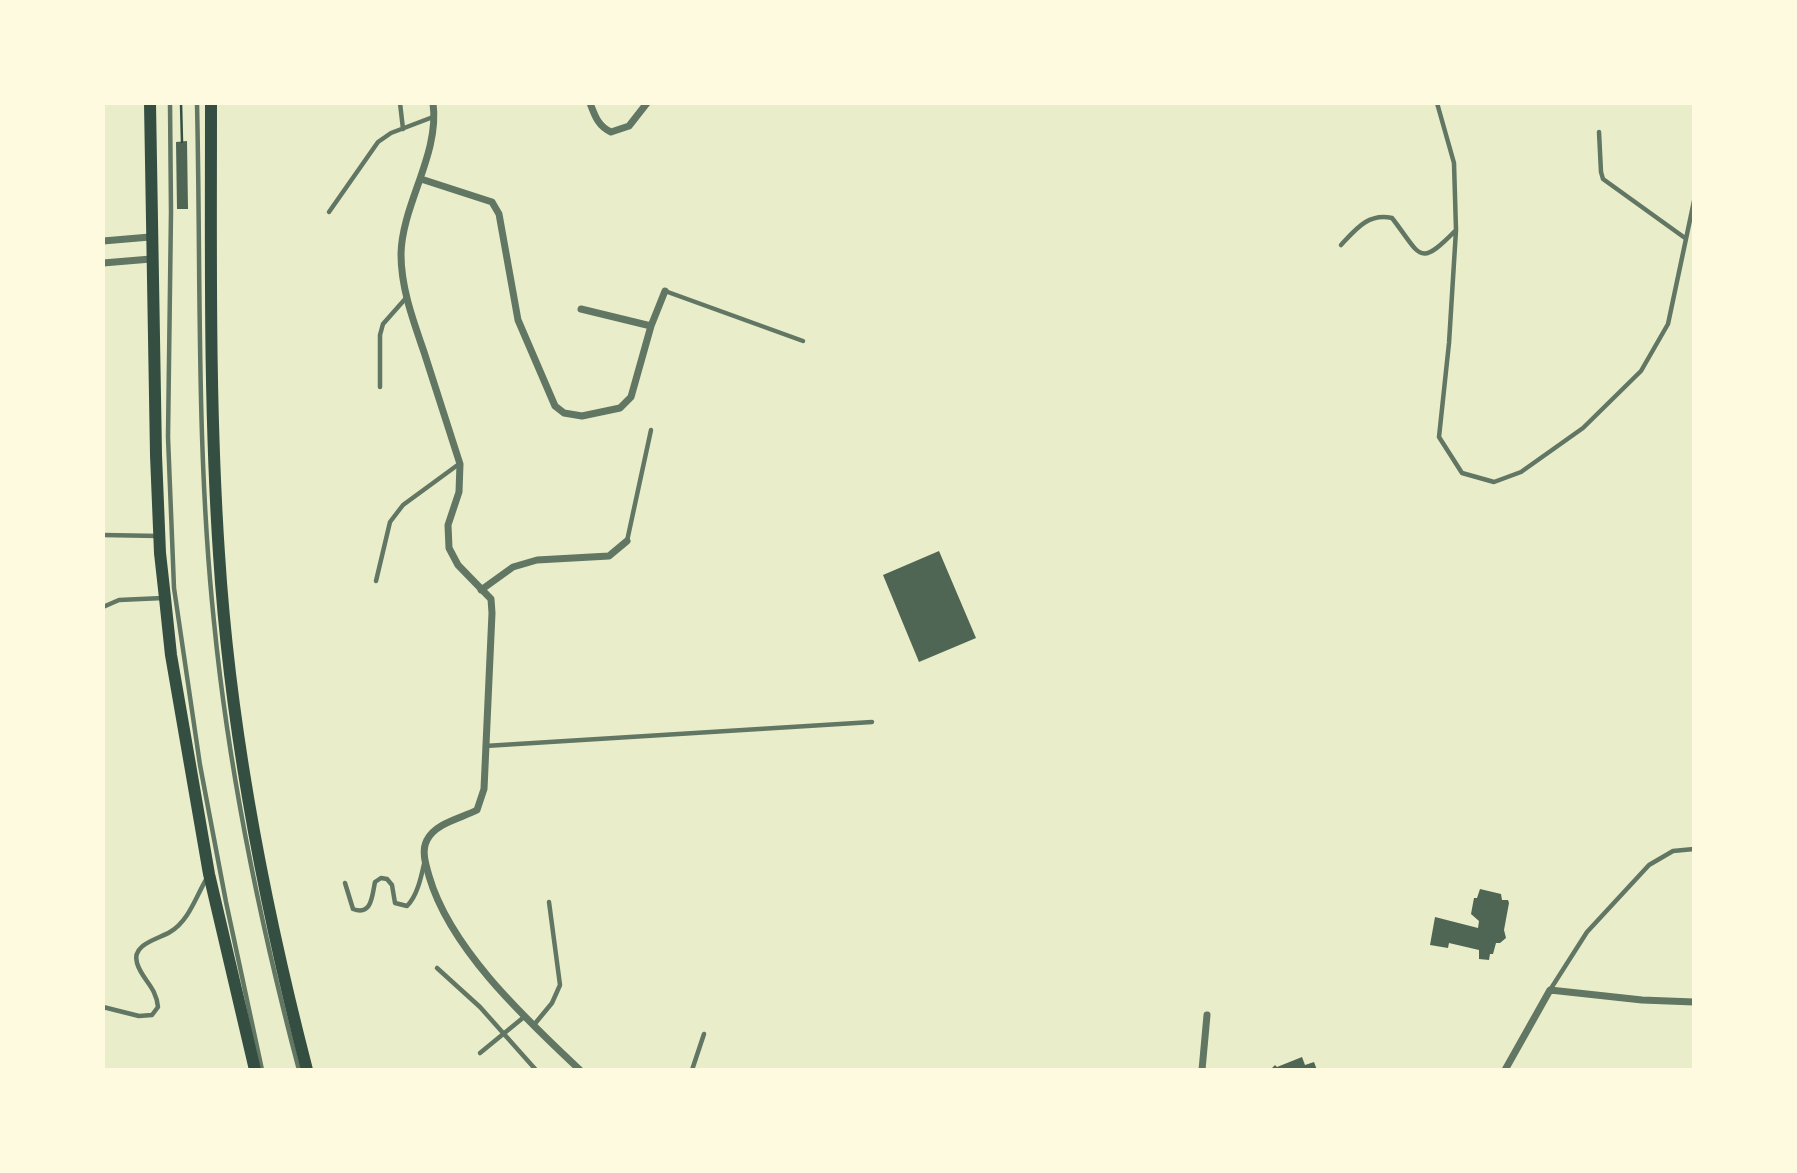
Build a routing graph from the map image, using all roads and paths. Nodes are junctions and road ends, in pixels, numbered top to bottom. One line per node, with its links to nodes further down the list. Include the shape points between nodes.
1 (150, 103): 19 (main road)
2 (170, 103): 58 (lane, via 168,437 174,587 200,765)
3 (181, 103): 14 (path)
4 (197, 103): 59 (lane, via 203,460 214,623 253,877)
5 (211, 103): 60 (main road, via 215,493 231,679 259,864)
6 (400, 103): 12 (lane)
7 (433, 103): 11 (street)
8 (590, 103): 9 (street, via 597,122 611,132 629,125)
9 (647, 103)
10 (1437, 103): 18 (lane, via 1454,163)
11 (435, 116): 12 (lane); 15 (street)
12 (403, 129): 17 (lane, via 378,142)
13 (1599, 132): 20 (lane, via 1603,179)
14 (182, 142)
15 (421, 179): 26 (street, via 401,253); 28 (street, via 492,202 499,214 518,320 555,406 564,413 582,416 620,408 631,397)
16 (1694, 201): 20 (lane)
17 (328, 212)
18 (1456, 230): 20 (lane, via 1439,437 1462,473 1494,482 1521,472 1583,428 1641,371 1668,324); 22 (lane, via 1426,255 1419,253 1392,218 1381,216 1368,219)
19 (150, 237): 21 (street); 23 (main road)
20 (1685, 238)
21 (103, 241)
22 (1341, 245)
23 (151, 259): 24 (street); 34 (main road)
24 (103, 264)
25 (665, 291): 28 (street); 29 (lane)
26 (406, 298): 30 (lane, via 383,324); 32 (street)
27 (581, 309): 28 (street)
28 (651, 326)
29 (803, 341)
30 (380, 387)
31 (651, 430): 35 (lane)
32 (460, 464): 36 (lane, via 402,505 390,522); 37 (street, via 459,492 448,525 449,548)
33 (103, 535): 34 (lane)
34 (159, 536): 38 (main road)
35 (627, 541): 37 (street, via 609,555 537,560 513,567)
36 (376, 581)
37 (481, 590): 41 (street, via 491,598 492,613)
38 (165, 598): 39 (lane, via 119,600); 44 (main road)
39 (103, 607)
40 (872, 722): 41 (lane)
41 (484, 746): 43 (street, via 484,789 477,810 432,832 425,843)
42 (1694, 849): 48 (lane, via 1673,851 1649,865 1587,932)
43 (424, 860): 45 (lane, via 422,877 407,906 395,902 392,885 381,878 375,882 367,909 353,909); 52 (street, via 433,892 450,923 483,971)
44 (209, 874): 50 (lane, via 182,922 172,932 142,945 136,954 157,995 158,1007 152,1015); 57 (main road)
45 (345, 883)
46 (549, 902): 53 (lane, via 561,985)
47 (437, 968): 54 (lane)
48 (1550, 990): 49 (street); 65 (street)
49 (1694, 1002)
50 (103, 1007)
51 (1207, 1015): 64 (street)
52 (524, 1017): 53 (street); 54 (lane)
53 (533, 1026): 62 (street)
54 (505, 1033): 56 (lane); 61 (lane)
55 (704, 1034): 63 (lane)
56 (480, 1053)
57 (255, 1070)
58 (262, 1070)
59 (299, 1070)
60 (307, 1070)
61 (536, 1070)
62 (580, 1070)
63 (692, 1070)
64 (1202, 1070)
65 (1505, 1070)

